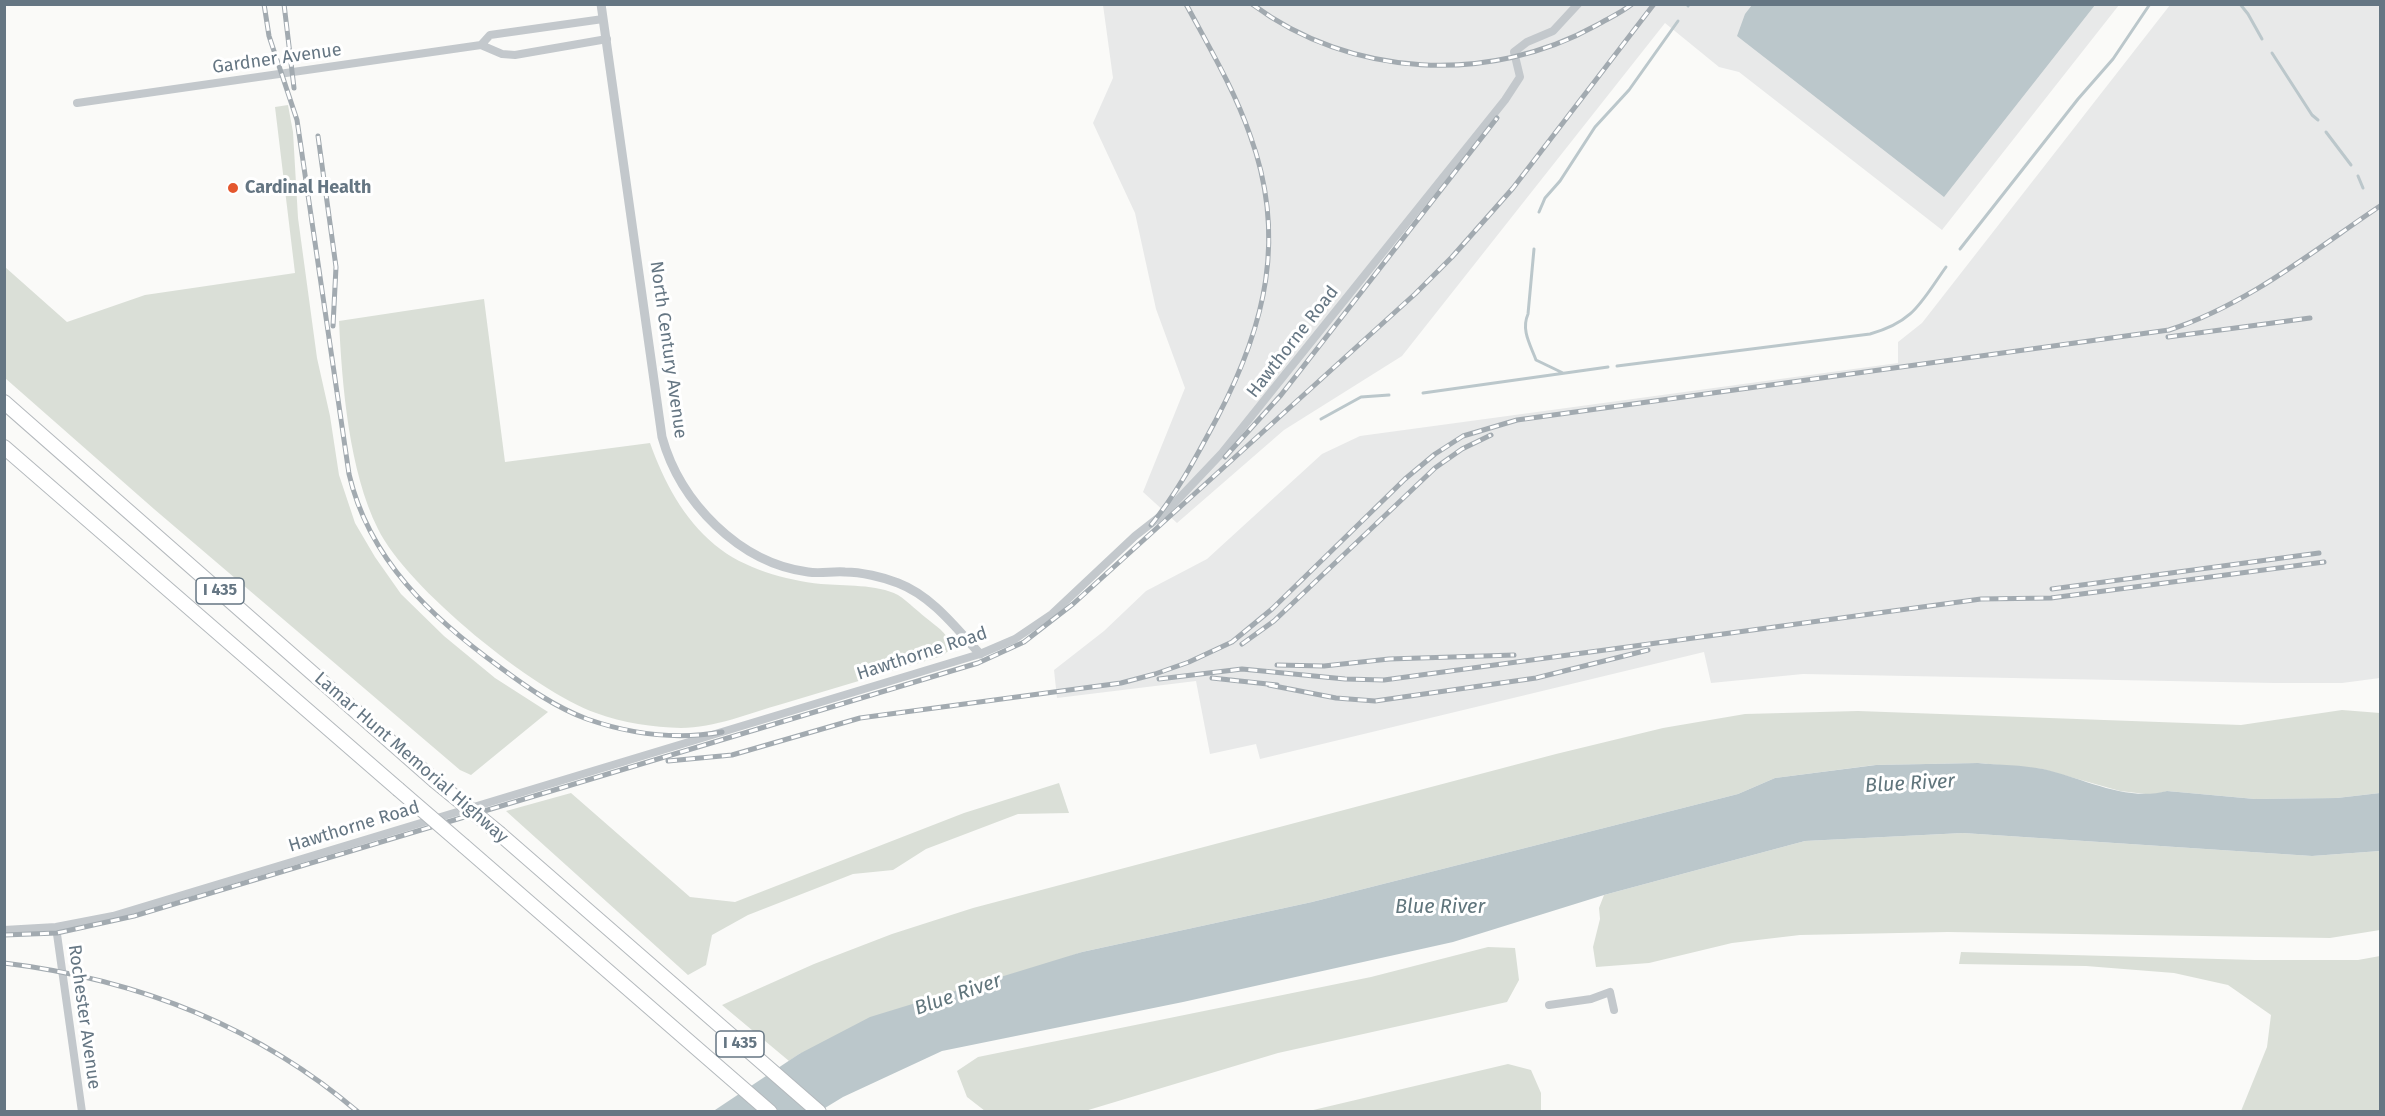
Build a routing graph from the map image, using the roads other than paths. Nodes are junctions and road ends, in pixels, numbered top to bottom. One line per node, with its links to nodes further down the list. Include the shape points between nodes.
1 (601, 4): 3 (street, North Century Avenue)
2 (1578, 4): 9 (street, Hawthorne Road, via 1553,31 1514,52 1520,77 1505,100 1222,453 1167,511 1052,614 1015,639)
3 (603, 19): 4 (street, North Century Avenue); 5 (street, Gardner Avenue, via 490,35)
4 (607, 39): 5 (street, Gardner Avenue, via 515,55); 9 (street, North Century Avenue, via 662,437 687,492 723,532 766,559 809,573 847,572 913,589)
5 (481, 45): 6 (street, Gardner Avenue)
6 (77, 103)
7 (4, 402): 16 (highway, Lamar Hunt Memorial Highway / I 435, bridge)
8 (4, 447): 15 (highway, Lamar Hunt Memorial Highway / I 435, bridge)
9 (980, 654): 10 (street, Hawthorne Road, via 113,915)
10 (56, 927): 11 (street, Hawthorne Road); 14 (street, Rochester Avenue)
11 (4, 930)
12 (1549, 1005): 13 (street, via 1610,992)
13 (1614, 1010)
14 (81, 1112)
15 (770, 1112)
16 (819, 1112)

